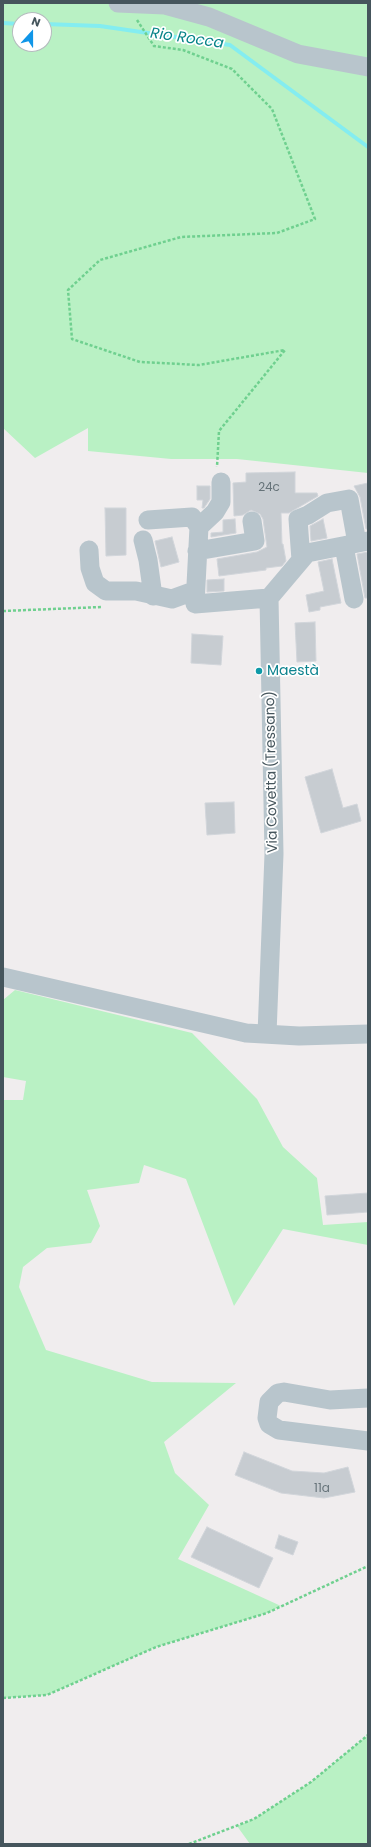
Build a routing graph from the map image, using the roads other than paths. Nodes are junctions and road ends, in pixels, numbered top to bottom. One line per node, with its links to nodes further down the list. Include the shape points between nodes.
1 (118, 3): 2 (street)
2 (126, 3): 3 (street, via 165,5 209,17 298,54)
3 (368, 67)
4 (219, 475): 7 (street, via 221,502 215,512)
5 (148, 520): 7 (street, via 192,517)
6 (252, 521): 11 (street, via 255,541)
7 (199, 527): 11 (street)
8 (143, 540): 14 (street)
9 (356, 544): 12 (street, via 307,553); 12 (street, via 349,499 326,503 298,519); 16 (street)
10 (89, 550): 14 (street, via 90,568 95,584 106,591 136,591)
11 (197, 551): 13 (street)
12 (301, 560): 15 (street)
13 (194, 591): 14 (street, via 172,599); 15 (street, via 195,604)
14 (153, 596)
15 (270, 598): 18 (street, Via Covetta (Tressano), via 274,854)
16 (354, 599)
17 (3, 977): 18 (street, via 246,1033)
18 (268, 1034): 19 (street)
19 (368, 1034)
20 (368, 1398): 21 (street, via 330,1400 278,1393 269,1402 267,1418 269,1424 279,1430)
21 (368, 1441)

